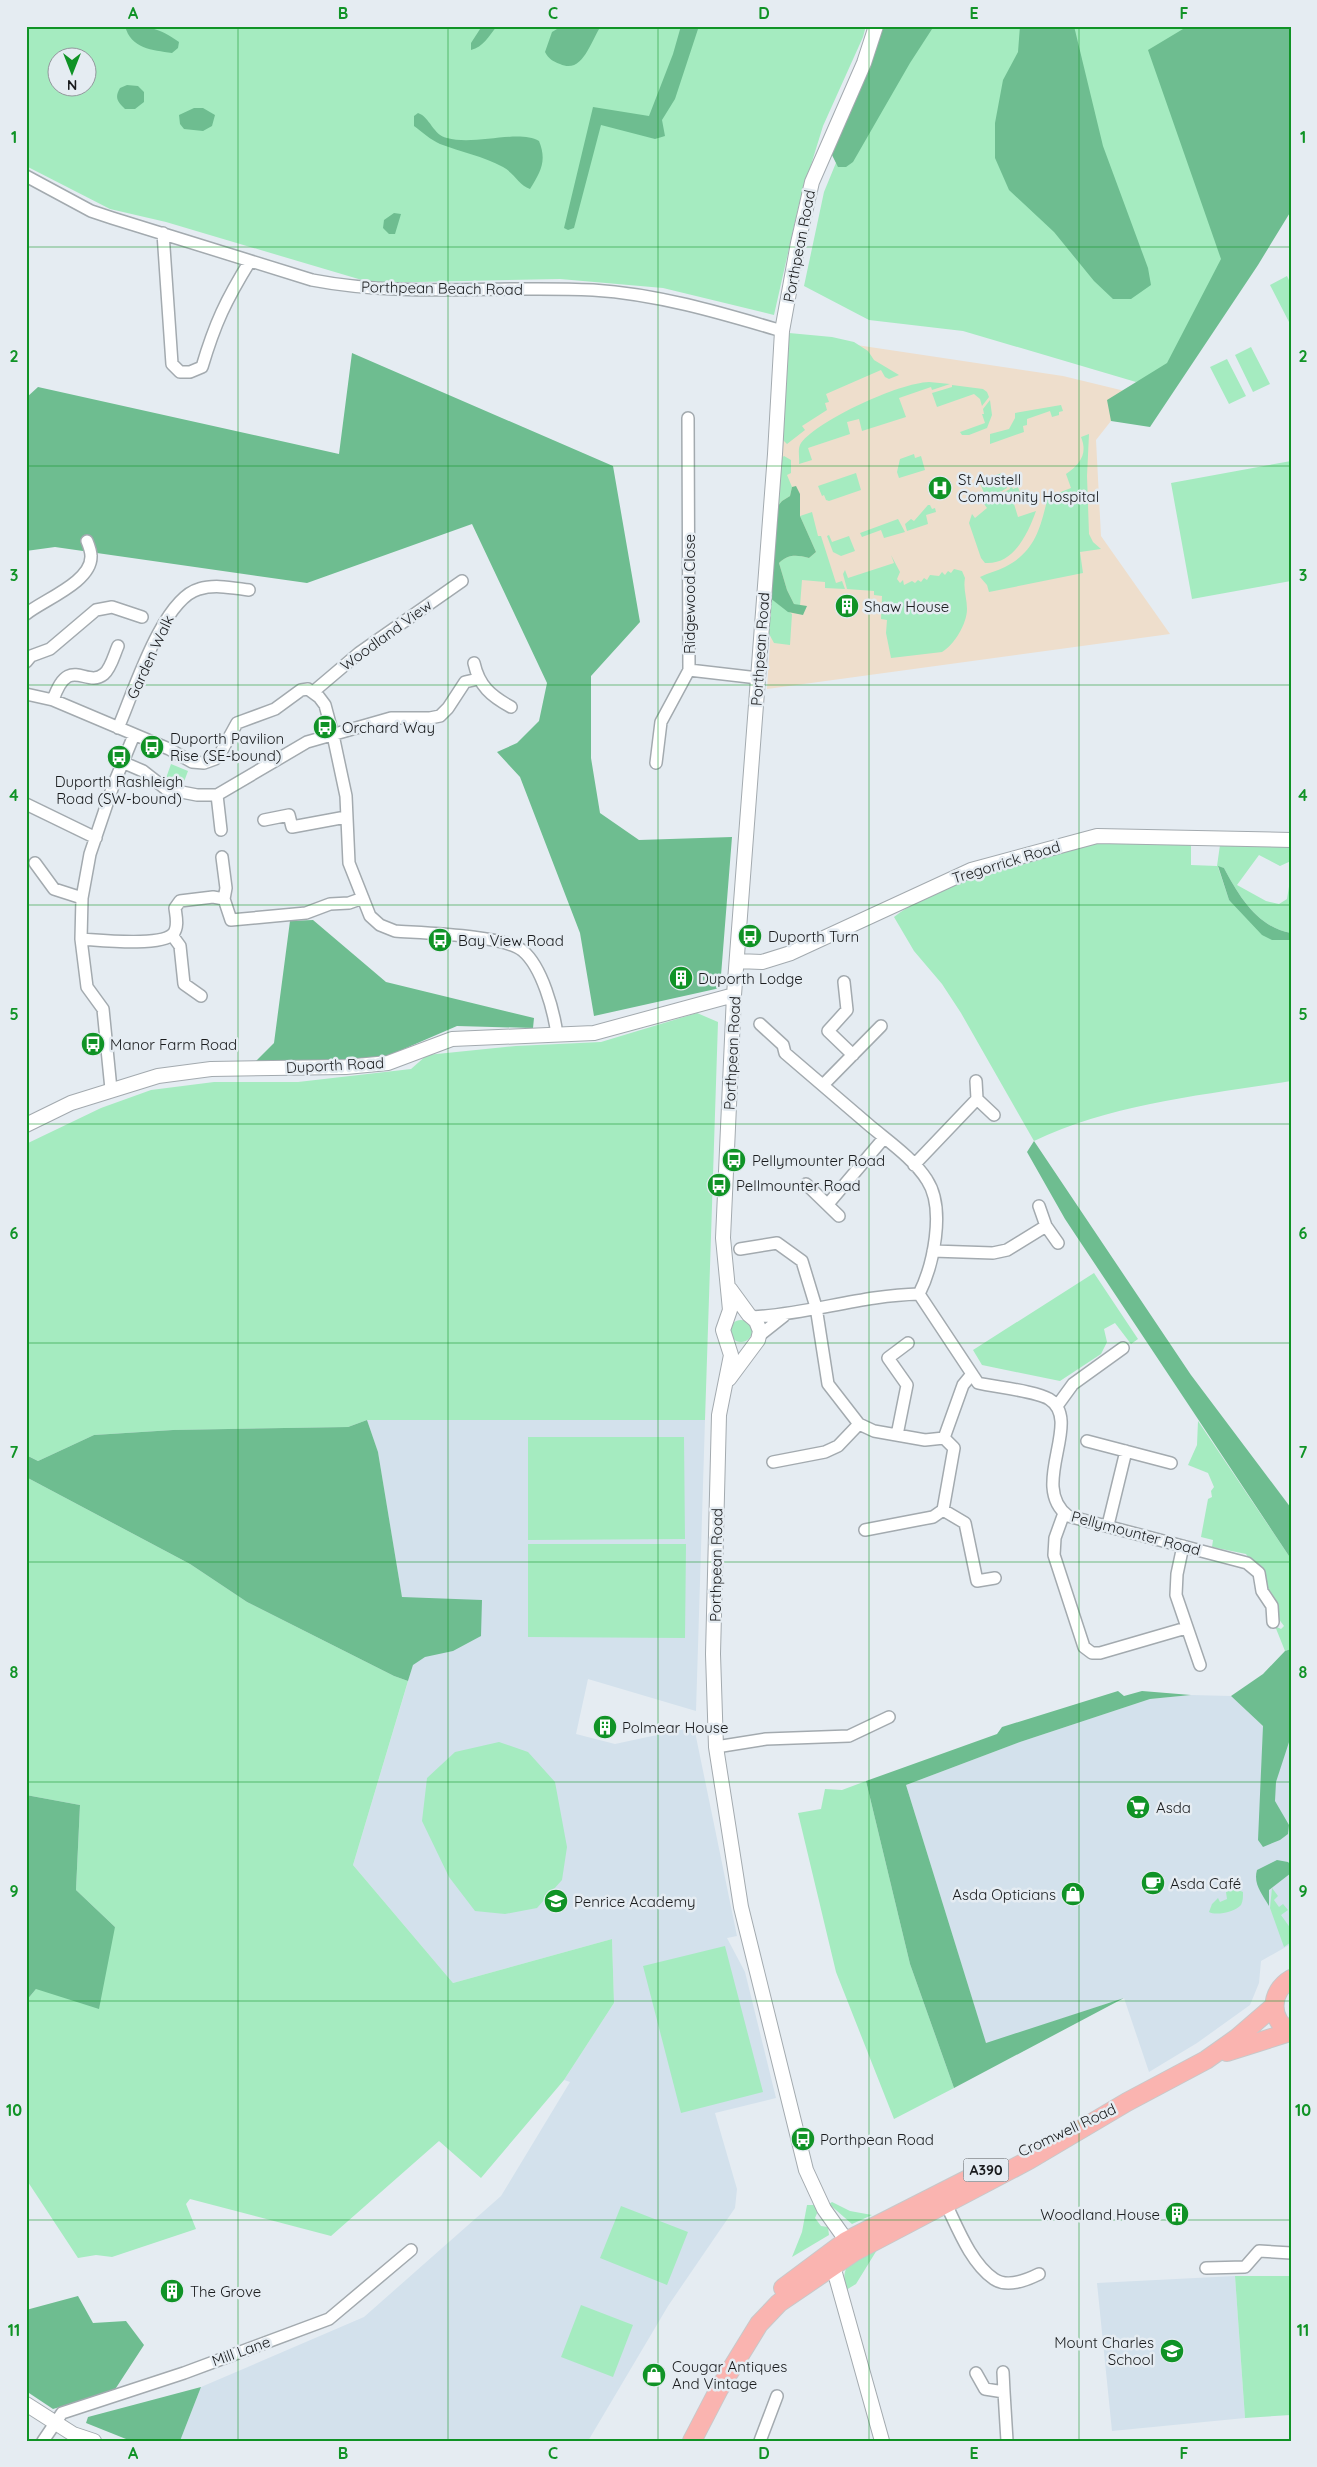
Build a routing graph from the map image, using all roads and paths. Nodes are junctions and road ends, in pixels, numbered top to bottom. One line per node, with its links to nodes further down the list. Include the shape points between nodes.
1 (876, 26): 5 (street, Porthpean Road, via 864,63 812,182)
2 (26, 176): 3 (street, Porthpean Beach Road, via 91,211)
3 (163, 233): 4 (street, Porthpean Beach Road); 4 (street, via 172,364 180,372 202,367 215,324)
4 (250, 261): 5 (street, Porthpean Beach Road, via 312,280 370,288 407,291 594,290 718,312)
5 (782, 331): 16 (street, Porthpean Road)
6 (688, 418): 15 (street, Ridgewood Close)
7 (88, 541): 10 (street, via 91,558 83,575)
8 (462, 581): 18 (street, Woodland View, via 366,648)
9 (249, 590): 22 (street, Garden Walk, via 211,587 199,589 181,599 158,634)
10 (26, 614)
11 (142, 617): 13 (street, via 112,607 96,610 50,649 31,656)
12 (118, 646): 20 (street, via 103,675 96,678 78,674 65,678 58,686)
13 (26, 662)
14 (474, 663): 17 (street)
15 (690, 670): 16 (street); 26 (street, Ridgewood Close, via 661,722)
16 (758, 678): 41 (street, Porthpean Road)
17 (478, 679): 21 (street, via 496,699); 24 (street, via 465,682 440,716 391,718)
18 (313, 692): 23 (street, via 301,690 275,709 242,719 233,728 215,760 204,764 192,762 170,749); 24 (street, via 325,705)
19 (26, 694): 20 (street)
20 (54, 700): 22 (street)
21 (512, 707)
22 (118, 728): 23 (street)
23 (134, 735): 25 (street)
24 (333, 735): 27 (street, via 307,742); 29 (street, via 346,796)
25 (122, 762): 27 (street, via 143,771 166,789); 32 (street)
26 (656, 763)
27 (217, 795): 31 (street)
28 (26, 804): 32 (street)
29 (346, 817): 30 (street, via 292,827 289,815); 37 (street, via 349,863)
30 (264, 820)
31 (221, 830)
32 (96, 838): 36 (street)
33 (1291, 840): 41 (street, Tregorrick Road, via 1097,836 971,870 791,953 762,962)
34 (222, 857): 38 (street, via 226,888)
35 (35, 863): 36 (street, via 54,889)
36 (82, 898): 40 (street)
37 (363, 898): 38 (street, via 330,904 306,913 232,920); 47 (street, via 370,916 380,925 395,931 495,940 522,950 534,962 554,1014)
38 (224, 899): 39 (street, via 213,897 180,902 175,908 177,927)
39 (172, 934): 40 (street, via 162,939 127,942); 44 (street, via 180,946 184,984)
40 (81, 938): 51 (street, via 87,987 103,1009)
41 (737, 961): 43 (street, Porthpean Road)
42 (844, 982): 48 (street, via 847,1010 828,1031)
43 (734, 995): 47 (street, Duporth Road, via 594,1032); 65 (street, Porthpean Road, via 723,1238)
44 (201, 996)
45 (760, 1024): 50 (street, via 783,1045 785,1053)
46 (881, 1026): 48 (street)
47 (557, 1035): 51 (street, Duporth Road, via 452,1039 388,1063 211,1070 158,1076)
48 (853, 1055): 50 (street)
49 (976, 1081): 52 (street)
50 (823, 1084): 55 (street)
51 (110, 1089): 54 (street, Duporth Road)
52 (977, 1099): 53 (street); 56 (street)
53 (994, 1115)
54 (28, 1120)
55 (884, 1138): 56 (street); 58 (street)
56 (914, 1165): 64 (street, via 934,1194)
57 (806, 1184): 58 (street)
58 (828, 1204): 60 (street)
59 (1039, 1206): 61 (street)
60 (839, 1216)
61 (1046, 1226): 62 (street); 64 (street, via 1007,1250 993,1253)
62 (1058, 1243)
63 (740, 1250): 67 (street, via 777,1243 802,1260)
64 (933, 1251): 66 (street, via 928,1277)
65 (728, 1287): 69 (street); 70 (street, Porthpean Road, via 730,1310)
66 (919, 1294): 67 (street); 75 (street)
67 (816, 1307): 68 (street); 78 (street, via 828,1384)
68 (785, 1314): 69 (street); 72 (street)
69 (751, 1316): 70 (street, via 737,1314); 72 (street, via 759,1325)
70 (726, 1322): 71 (street, Porthpean Road, via 723,1330)
71 (726, 1340): 72 (street, via 739,1350 750,1348); 76 (street, Porthpean Road, via 731,1355)
72 (757, 1340): 76 (street, Porthpean Road)
73 (908, 1344): 79 (street, via 888,1358 907,1385)
74 (1123, 1348): 77 (street, via 1073,1384)
75 (972, 1374): 77 (street, via 978,1384 1045,1397); 80 (street, via 963,1385)
76 (726, 1384): 95 (street, Porthpean Road, via 719,1415 713,1654)
77 (1057, 1406): 86 (street, Pellymounter Road, via 1061,1426 1052,1482 1056,1504)
78 (859, 1424): 79 (street, via 874,1431); 83 (street, via 838,1446 825,1452)
79 (897, 1435): 80 (street, via 925,1440)
80 (944, 1438): 85 (street, via 954,1448)
81 (1087, 1442): 82 (street)
82 (1126, 1451): 84 (street); 87 (street)
83 (773, 1462)
84 (1171, 1463)
85 (943, 1510): 88 (street, via 933,1517); 90 (street, via 965,1523 977,1581)
86 (1064, 1513): 87 (street, Pellymounter Road); 92 (street, via 1055,1538 1054,1555 1084,1647 1100,1654)
87 (1108, 1525): 89 (street, Pellymounter Road)
88 (865, 1530)
89 (1184, 1546): 91 (street, Pellymounter Road, via 1252,1567 1259,1573 1263,1595 1272,1606); 92 (street, via 1176,1595)
90 (995, 1578)
91 (1274, 1622)
92 (1186, 1628): 93 (street)
93 (1200, 1665)
94 (889, 1717): 95 (street, via 849,1736)
95 (716, 1746): 102 (street, Porthpean Road, via 741,1907 806,2170 824,2209)
96 (1291, 1979): 97 (highway, A390, via 1279,1990)
97 (1274, 2006): 98 (highway, A390, via 1277,2020); 99 (highway, Cromwell Road / A390)
98 (1291, 2032): 99 (highway, Cromwell Road / A390)
99 (1206, 2060): 100 (highway, Cromwell Road / A390)
100 (1127, 2102): 101 (highway, Cromwell Road / A390, via 1067,2140); 102 (highway, Cromwell Road / A390, via 1057,2133)
101 (946, 2204): 102 (highway, Cromwell Road / A390); 107 (street, via 969,2252 995,2280 1011,2283)
102 (851, 2246): 105 (highway, A390); 116 (highway, A390, via 786,2285 758,2313 722,2360)
103 (411, 2250): 113 (street, Mill Lane, via 329,2319 184,2373 62,2413)
104 (1291, 2253): 106 (street, via 1259,2251 1245,2267)
105 (832, 2266): 117 (highway, A390, via 779,2303 760,2324 719,2389); 119 (street)
106 (1206, 2268)
107 (1039, 2274)
108 (1003, 2372): 110 (street)
109 (976, 2373): 110 (street, via 985,2389)
110 (1004, 2392): 120 (street)
111 (777, 2396): 118 (street)
112 (26, 2404): 113 (street)
113 (54, 2421): 114 (street); 115 (street, via 73,2434)
114 (43, 2441)
115 (94, 2441)
116 (682, 2441)
117 (692, 2441)
118 (760, 2441)
119 (882, 2441)
120 (1006, 2441)

